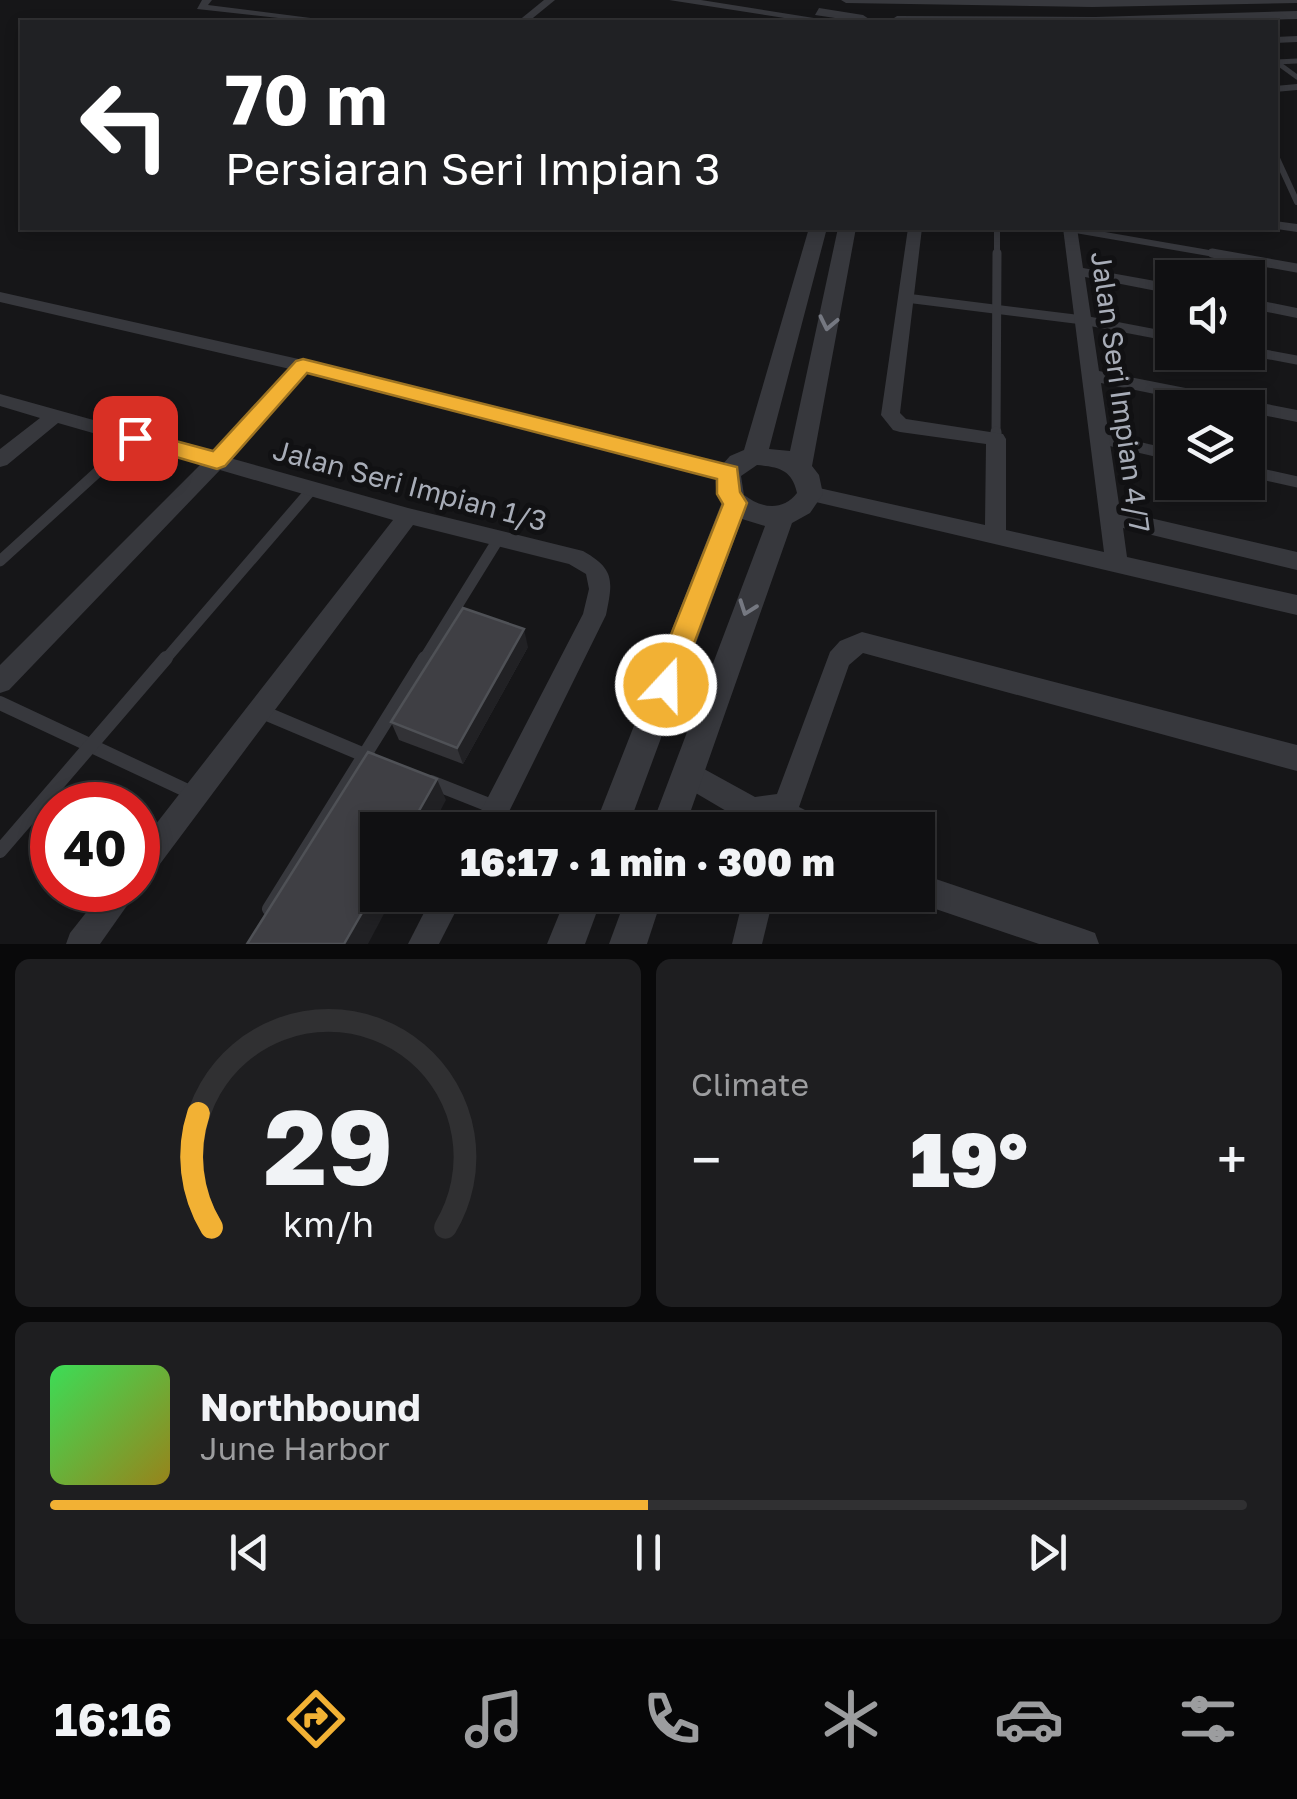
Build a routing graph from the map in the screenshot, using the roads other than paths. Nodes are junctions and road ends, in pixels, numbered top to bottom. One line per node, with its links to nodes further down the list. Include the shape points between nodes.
1 (207, 0): 17 (street, via 200,7)
2 (550, 0): 18 (street)
3 (676, 0): 19 (street)
4 (735, 0): 16 (street)
5 (846, 0): 8 (street)
6 (1287, 0): 7 (street); 12 (street)
7 (1297, 0)
8 (893, 1): 9 (street)
9 (941, 1): 13 (street)
10 (1142, 1): 11 (street); 15 (street)
11 (1189, 1): 12 (street)
12 (1238, 1): 21 (street)
13 (988, 2): 14 (street)
14 (1037, 2): 15 (street)
15 (1089, 2)
16 (880, 19): 20 (street)
17 (319, 20)
18 (525, 20)
19 (819, 20)
20 (988, 20)
21 (1268, 20)
22 (1278, 161): 23 (lane)
23 (1297, 202)
24 (817, 230): 51 (street)
25 (848, 230): 54 (street, one-way to 54)
26 (915, 230): 34 (street)
27 (997, 230): 36 (lane)
28 (1070, 230): 31 (street, Jalan Seri Impian 4/7)
29 (1081, 230): 30 (lane)
30 (1297, 268)
31 (1077, 271): 32 (street); 38 (street, Jalan Seri Impian 4/7)
32 (1155, 286)
33 (0, 297): 42 (street)
34 (906, 298): 36 (lane); 49 (street, via 892,420)
35 (1265, 306): 37 (street)
36 (996, 308): 38 (lane); 49 (lane)
37 (1297, 312)
38 (1083, 320): 39 (lane); 43 (street, Jalan Seri Impian 4/7)
39 (1155, 334)
40 (1265, 354): 41 (lane)
41 (1297, 360)
42 (303, 366): 53 (street); 58 (street)
43 (1090, 375): 46 (street); 48 (street, Jalan Seri Impian 4/7)
44 (0, 400): 45 (street, Jalan Seri Impian 1/3)
45 (55, 416): 47 (street, Jalan Seri Impian 1/3); 52 (street)
46 (1297, 416)
47 (135, 438): 53 (street, Jalan Seri Impian 1/3); 66 (lane)
48 (1098, 438): 50 (lane); 62 (street, Jalan Seri Impian 4/7)
49 (996, 439): 63 (street)
50 (1155, 451)
51 (755, 456): 54 (street); 58 (street, via 739,462)
52 (0, 460)
53 (217, 460): 57 (street, Jalan Seri Impian 1/3); 69 (street)
54 (799, 466): 59 (street)
55 (1265, 475): 56 (lane)
56 (1297, 482)
57 (313, 488): 60 (street, Jalan Seri Impian 1/3); 72 (lane)
58 (732, 488): 61 (street, via 748,512); 81 (street)
59 (810, 494): 61 (street); 63 (street)
60 (408, 516): 64 (street, Jalan Seri Impian 1/3); 71 (street)
61 (781, 517): 76 (street, one-way to 76)
62 (1110, 518): 65 (street); 67 (street, Jalan Seri Impian 4/7)
63 (995, 536): 67 (street)
64 (499, 538): 73 (lane); 80 (street, Jalan Seri Impian 1/3, via 575,557 596,569 600,589 594,615)
65 (1297, 561)
66 (0, 562)
67 (1117, 564): 68 (street)
68 (1297, 605)
69 (0, 682)
70 (0, 703): 72 (lane)
71 (260, 710): 73 (lane); 78 (street)
72 (90, 747): 78 (lane); 86 (lane)
73 (364, 756): 75 (lane); 93 (lane)
74 (1297, 758): 84 (street, via 862,642 838,660)
75 (381, 762)
76 (686, 773): 82 (street); 83 (street)
77 (414, 775): 79 (lane)
78 (196, 794): 85 (street)
79 (478, 812)
80 (494, 812)
81 (616, 812)
82 (673, 812)
83 (736, 812)
84 (795, 812)
85 (160, 841)
86 (0, 850)
87 (935, 894): 94 (street)
88 (105, 912): 95 (street)
89 (441, 912): 96 (street)
90 (578, 912): 97 (street)
91 (639, 912): 98 (street)
92 (756, 912): 99 (street)
93 (257, 928)
94 (1072, 942)
95 (81, 944)
96 (423, 944)
97 (566, 944)
98 (628, 944)
99 (748, 944)

